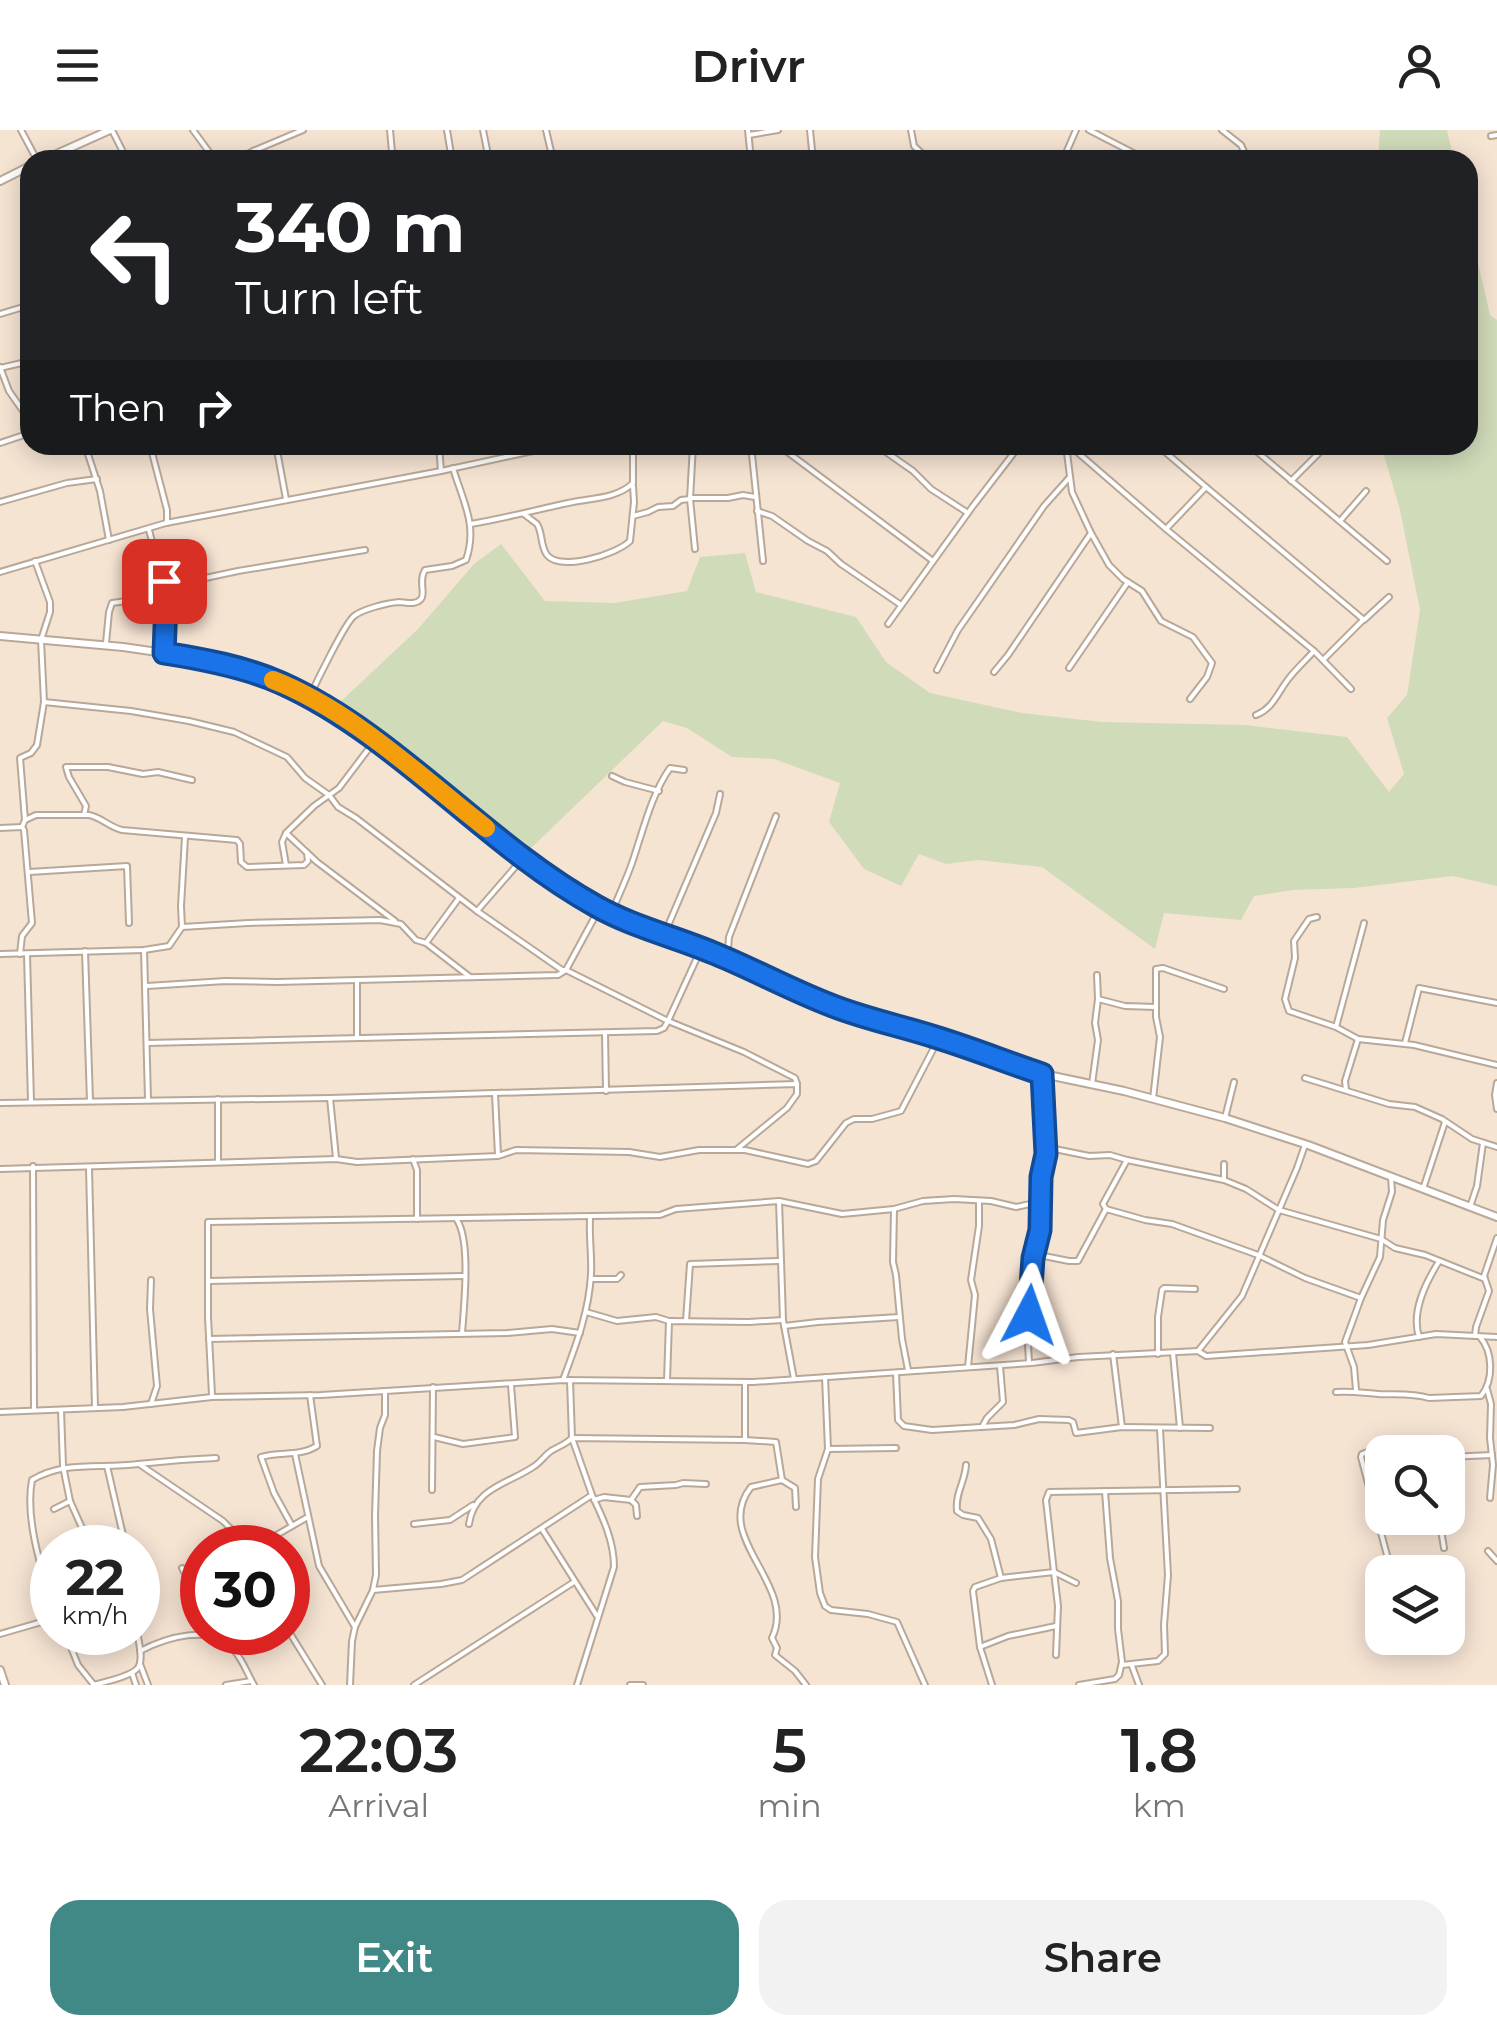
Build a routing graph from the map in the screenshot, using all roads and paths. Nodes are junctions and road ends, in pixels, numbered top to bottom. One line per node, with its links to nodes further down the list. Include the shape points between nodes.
1 (111, 130): 7 (street)
2 (303, 130): 8 (street)
3 (778, 130): 6 (street)
4 (1089, 130): 9 (street)
5 (1222, 130): 10 (street)
6 (748, 132)
7 (73, 150)
8 (253, 150)
9 (1128, 150)
10 (1244, 150)
11 (0, 368): 12 (street)
12 (20, 406)
13 (88, 455): 32 (street)
14 (153, 455): 46 (street)
15 (278, 455): 39 (street)
16 (440, 455): 30 (street)
17 (513, 455): 29 (street)
18 (633, 455): 34 (street)
19 (693, 455): 38 (street)
20 (753, 455): 37 (street)
21 (791, 455): 56 (street)
22 (890, 455): 42 (street)
23 (1012, 455): 42 (street)
24 (1068, 455): 31 (street)
25 (1080, 455): 49 (street)
26 (1169, 455): 35 (street)
27 (1261, 455): 33 (street)
28 (1317, 455): 33 (street)
29 (453, 468): 30 (street); 47 (street)
30 (441, 471): 39 (street)
31 (1069, 478): 50 (street); 73 (street, via 958,630)
32 (96, 480): 40 (street); 51 (street)
33 (1291, 481): 45 (street)
34 (633, 483): 43 (street); 44 (street)
35 (1206, 486): 49 (street); 64 (street)
36 (1366, 491): 45 (street)
37 (755, 496): 38 (street); 41 (street)
38 (691, 498): 44 (street); 52 (street)
39 (286, 500): 46 (street)
40 (0, 502)
41 (758, 510): 55 (street); 62 (street)
42 (968, 513): 56 (street)
43 (524, 514): 44 (street, via 537,523 548,556 562,564 628,544); 47 (street)
44 (633, 516)
45 (1340, 521): 57 (street)
46 (166, 523): 48 (street)
47 (472, 524): 76 (street, via 466,560 425,570 422,598 355,614)
48 (148, 529): 51 (street); 59 (street)
49 (1166, 529): 69 (street)
50 (1091, 533): 60 (street); 74 (street)
51 (109, 540): 54 (street)
52 (695, 549)
53 (365, 550): 59 (street, via 182,585)
54 (35, 561): 58 (street); 67 (street, via 50,602)
55 (763, 561)
56 (933, 561): 62 (street)
57 (1387, 561)
58 (0, 572)
59 (164, 581): 63 (street)
60 (1128, 582): 72 (street); 77 (street, via 1142,590 1162,622 1193,637 1212,663)
61 (1388, 597): 64 (street)
62 (901, 606): 65 (street)
63 (164, 613): 68 (street, via 134,600 112,603); 70 (street)
64 (1364, 620): 71 (street)
65 (888, 624)
66 (0, 636): 67 (street)
67 (41, 640): 68 (street); 78 (street)
68 (106, 646): 70 (street)
69 (1314, 651): 71 (street); 79 (street, via 1272,705)
70 (164, 653): 76 (street, via 254,673)
71 (1323, 660): 75 (street)
72 (1069, 668)
73 (937, 670)
74 (994, 672)
75 (1352, 688)
76 (309, 698): 80 (street)
77 (1190, 699)
78 (44, 702): 86 (street, via 234,732 288,757); 89 (street, via 38,745 20,758)
79 (1256, 714)
80 (374, 741): 86 (street); 95 (street)
81 (684, 770): 84 (street, via 670,768)
82 (612, 776): 84 (street)
83 (192, 780): 87 (street, via 66,768 86,806)
84 (658, 791): 102 (street)
85 (720, 794): 109 (street)
86 (329, 795): 92 (street); 98 (street)
87 (84, 815): 89 (street); 93 (street, via 122,830)
88 (776, 816): 116 (street)
89 (26, 820): 90 (street)
90 (22, 827): 91 (street); 97 (street)
91 (0, 828)
92 (286, 834): 94 (street); 96 (street)
93 (185, 836): 96 (street, via 237,840 245,866); 108 (street)
94 (307, 853): 96 (street, via 304,864); 101 (street)
95 (523, 858): 99 (street); 100 (street)
96 (286, 865)
97 (29, 872): 105 (street, via 127,866); 115 (street, via 32,923 22,936)
98 (459, 897): 100 (street); 110 (street)
99 (599, 908): 102 (street); 117 (street)
100 (478, 912): 117 (street)
101 (384, 913): 104 (street); 107 (street)
102 (612, 914): 109 (street)
103 (1318, 917): 127 (street, via 1294,941 1285,1003 1295,1014)
104 (380, 920): 107 (street); 108 (street)
105 (129, 923)
106 (1364, 923): 127 (street)
107 (399, 924): 110 (street)
108 (182, 928): 112 (street, via 169,946)
109 (664, 935): 111 (street)
110 (426, 943): 119 (street)
111 (701, 948): 116 (street); 126 (street)
112 (144, 950): 113 (street); 121 (street)
113 (85, 951): 115 (street); 148 (street)
114 (0, 954): 115 (street)
115 (23, 954): 149 (street)
116 (721, 956): 130 (street, via 839,1008)
117 (566, 970): 119 (street); 126 (street)
118 (1097, 974): 123 (street)
119 (470, 977): 120 (street)
120 (356, 980): 121 (street); 129 (street)
121 (146, 986): 132 (street)
122 (1224, 989): 125 (street, via 1159,968)
123 (1098, 999): 125 (street); 140 (street)
124 (1497, 1004): 133 (street, via 1419,988)
125 (1156, 1007): 145 (street)
126 (668, 1021): 128 (street, via 657,1032); 139 (street, via 744,1052)
127 (1336, 1027): 131 (street)
128 (605, 1032): 129 (street); 141 (street)
129 (357, 1038): 132 (street)
130 (940, 1038): 135 (street); 158 (street, via 901,1111 846,1123 816,1161)
131 (1358, 1039): 133 (street); 142 (street)
132 (148, 1043): 147 (street)
133 (1405, 1043): 134 (street)
134 (1497, 1065)
135 (1042, 1074): 140 (street); 156 (street)
136 (1305, 1078): 142 (street)
137 (1234, 1082): 152 (street)
138 (1497, 1083): 151 (street)
139 (797, 1084): 141 (street); 158 (street, via 787,1108)
140 (1092, 1084): 145 (street)
141 (606, 1090): 143 (street)
142 (1346, 1090): 153 (street)
143 (495, 1094): 144 (street); 159 (street)
144 (330, 1098): 146 (street); 160 (street)
145 (1153, 1098): 152 (street)
146 (218, 1099): 147 (street); 163 (street)
147 (148, 1100): 148 (street)
148 (90, 1101): 149 (street)
149 (31, 1102): 150 (street)
150 (0, 1103)
151 (1497, 1110)
152 (1225, 1118): 155 (street)
153 (1446, 1121): 154 (street); 170 (street)
154 (1483, 1143): 157 (street); 174 (street)
155 (1305, 1144): 168 (street); 177 (street)
156 (1045, 1147): 162 (street); 173 (street)
157 (1497, 1147)
158 (736, 1150): 159 (street, via 660,1156 516,1150)
159 (498, 1156): 161 (street)
160 (336, 1159): 161 (street); 163 (street)
161 (414, 1159): 180 (street)
162 (1128, 1160): 169 (street); 176 (street)
163 (218, 1162): 165 (street)
164 (1224, 1164): 169 (street)
165 (89, 1165): 166 (street); 236 (street)
166 (33, 1166): 167 (street); 237 (street)
167 (0, 1169)
168 (1390, 1177): 170 (street); 183 (street)
169 (1224, 1180): 177 (street)
170 (1423, 1189): 174 (street)
171 (979, 1201): 173 (street, via 1016,1207); 175 (street, via 929,1200); 216 (street)
172 (779, 1202): 175 (street, via 842,1214); 179 (street); 186 (street)
173 (1039, 1202): 184 (street)
174 (1470, 1207): 178 (street)
175 (894, 1209): 197 (street)
176 (1106, 1209): 184 (street, via 1078,1260); 185 (street, via 1172,1224)
177 (1279, 1210): 183 (street); 185 (street)
178 (1497, 1216)
179 (590, 1217): 181 (street); 190 (street)
180 (417, 1219): 181 (street); 193 (street, via 208,1222)
181 (456, 1219): 189 (street)
182 (1497, 1238): 192 (street)
183 (1381, 1239): 187 (street); 195 (street)
184 (1034, 1254): 215 (street)
185 (1258, 1256): 195 (street); 208 (street, via 1240,1300)
186 (780, 1261): 199 (street, via 690,1264); 200 (street)
187 (1438, 1262): 192 (street); 204 (street, via 1420,1298)
188 (621, 1275): 190 (street)
189 (464, 1276): 193 (street); 202 (street)
190 (591, 1278): 196 (street)
191 (150, 1280): 235 (street, via 158,1386)
192 (1484, 1280): 203 (street, via 1489,1292)
193 (208, 1281): 206 (street)
194 (1195, 1289): 212 (street, via 1162,1290)
195 (1361, 1298): 209 (street)
196 (586, 1312): 198 (street, via 617,1321); 201 (street)
197 (899, 1317): 200 (street); 218 (street)
198 (668, 1320): 199 (street); 223 (street)
199 (686, 1320): 200 (street)
200 (783, 1323): 221 (street)
201 (580, 1333): 202 (street); 222 (street)
202 (462, 1334): 206 (street)
203 (1477, 1336): 204 (street); 205 (street); 207 (street)
204 (1420, 1337): 209 (street)
205 (1494, 1337): 207 (street)
206 (210, 1339): 233 (street)
207 (1487, 1345): 227 (street)
208 (1204, 1346): 210 (street); 214 (street)
209 (1346, 1346): 214 (street); 229 (street)
210 (1198, 1351): 213 (street); 214 (street)
211 (1114, 1354): 212 (street); 215 (street); 241 (street)
212 (1158, 1354): 213 (street)
213 (1174, 1354): 242 (street)
214 (1206, 1356)
215 (1028, 1364): 217 (street)
216 (968, 1366): 217 (street); 218 (street)
217 (1000, 1366): 240 (street, via 1003,1402)
218 (908, 1370): 219 (street)
219 (896, 1372): 220 (street); 240 (street, via 902,1425)
220 (825, 1377): 221 (street); 249 (street)
221 (794, 1379): 224 (street)
222 (566, 1380): 223 (street); 225 (street); 246 (street)
223 (667, 1382): 224 (street)
224 (745, 1382): 247 (street)
225 (511, 1383): 226 (street); 245 (street, via 515,1437 462,1444)
226 (434, 1386): 228 (street); 245 (street)
227 (1487, 1388): 232 (street); 234 (street)
228 (385, 1390): 231 (street); 289 (street)
229 (1356, 1390): 230 (street); 232 (street)
230 (1336, 1392)
231 (310, 1395): 233 (street); 250 (street, via 317,1446)
232 (1481, 1396): 234 (street)
233 (212, 1397): 235 (street)
234 (1490, 1397): 251 (street)
235 (152, 1404): 236 (street)
236 (95, 1408): 238 (street)
237 (34, 1409): 238 (street); 239 (street)
238 (60, 1410): 256 (street)
239 (0, 1412)
240 (982, 1427): 241 (street, via 1069,1420 1076,1434)
241 (1122, 1427): 244 (street)
242 (1180, 1428): 243 (street); 244 (street)
243 (1210, 1428)
244 (1160, 1429): 260 (street)
245 (434, 1436): 262 (street)
246 (572, 1438): 247 (street); 264 (street); 268 (street)
247 (745, 1440): 258 (street, via 776,1442)
248 (896, 1448): 249 (street)
249 (828, 1449): 319 (street, via 818,1479 815,1557 825,1606 896,1622)
250 (295, 1454): 272 (street); 273 (street, via 260,1457)
251 (1492, 1455): 252 (street); 265 (street)
252 (1465, 1457)
253 (216, 1458): 254 (street)
254 (139, 1464): 257 (street); 279 (street)
255 (966, 1465): 286 (street, via 957,1511 978,1518 988,1533)
256 (63, 1466): 257 (street); 267 (street); 276 (street, via 32,1480)
257 (107, 1466): 278 (street)
258 (782, 1480): 269 (street, via 794,1488); 318 (street, via 747,1490 742,1529 777,1602 776,1655)
259 (706, 1484): 266 (street, via 640,1486)
260 (1164, 1489): 261 (street); 263 (street); 303 (street, via 1164,1658)
261 (1237, 1489)
262 (432, 1490)
263 (1106, 1491): 285 (street, via 1049,1492); 302 (street)
264 (593, 1498): 266 (street); 280 (street); 290 (street, via 614,1556)
265 (1490, 1498)
266 (631, 1500): 271 (street)
267 (70, 1501): 270 (street); 277 (street)
268 (478, 1503): 274 (street, via 450,1520); 275 (street)
269 (796, 1507)
270 (54, 1509)
271 (637, 1516)
272 (308, 1517): 273 (street); 293 (street, via 320,1566)
273 (292, 1524)
274 (414, 1524)
275 (469, 1524)
276 (32, 1525)
277 (81, 1525)
278 (121, 1525)
279 (227, 1525)
280 (542, 1529): 287 (street); 289 (street, via 462,1580)
281 (1441, 1535): 282 (street)
282 (1444, 1548)
283 (1488, 1551): 284 (street)
284 (1497, 1561)
285 (1054, 1572): 286 (street); 288 (street); 291 (street)
286 (1000, 1578): 295 (street, via 973,1591)
287 (574, 1582): 290 (street); 314 (street)
288 (1076, 1583)
289 (374, 1590): 293 (street)
290 (598, 1616): 315 (street)
291 (1059, 1623): 295 (street); 300 (street)
292 (30, 1625): 294 (street)
293 (355, 1628): 313 (street)
294 (0, 1634)
295 (980, 1647): 320 (street)
296 (74, 1655): 308 (street)
297 (140, 1655): 301 (street)
298 (237, 1655): 306 (street)
299 (303, 1655): 312 (street)
300 (1056, 1656)
301 (140, 1664): 305 (street); 310 (street)
302 (1122, 1664): 303 (street); 321 (street, via 1115,1680)
303 (1132, 1664): 322 (street)
304 (0, 1672): 307 (street)
305 (132, 1673): 308 (street); 309 (street)
306 (252, 1683): 311 (street)
307 (5, 1685)
308 (94, 1685)
309 (136, 1685)
310 (148, 1685)
311 (226, 1685)
312 (322, 1685)
313 (350, 1685)
314 (414, 1685)
315 (577, 1685)
316 (630, 1685): 317 (street)
317 (642, 1685)
318 (806, 1685)
319 (924, 1685)
320 (992, 1685)
321 (1079, 1685)
322 (1138, 1685)

